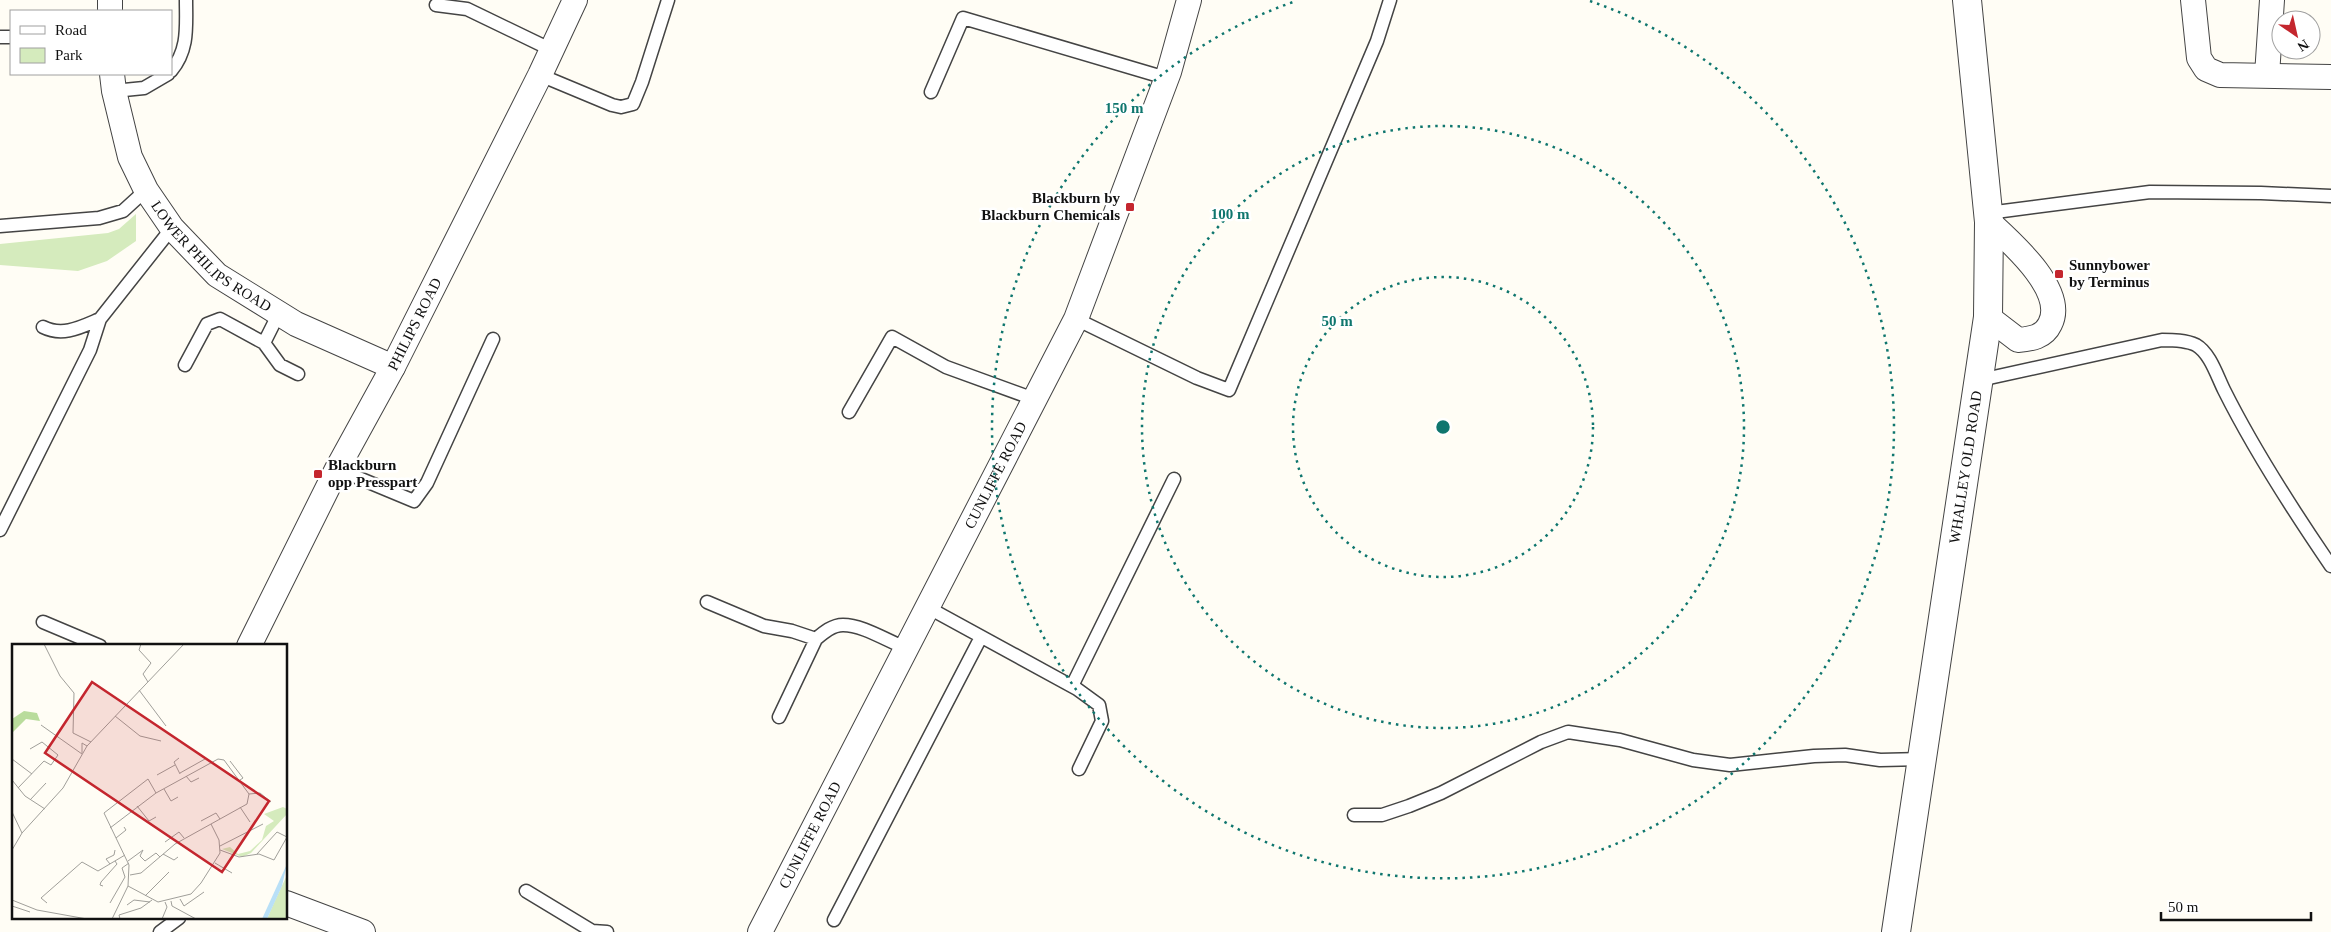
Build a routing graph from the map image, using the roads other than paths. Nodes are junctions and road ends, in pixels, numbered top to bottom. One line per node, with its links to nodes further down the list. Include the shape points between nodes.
1 (186, 0): 11 (lane, via 186,43 182,57)
2 (575, 0): 10 (street, PHILIPS ROAD)
3 (668, 0): 13 (lane, via 633,104 612,105)
4 (1189, 0): 16 (street, CUNLIFFE ROAD)
5 (1390, 0): 27 (lane, via 1377,41 1229,390 1197,378)
6 (1967, 0): 21 (street, WHALLEY OLD ROAD)
7 (2193, 0): 14 (street, via 2202,65 2220,75)
8 (2272, 0): 14 (street)
9 (436, 5): 10 (lane, via 467,9)
10 (552, 50): 13 (street, PHILIPS ROAD)
11 (172, 70)
12 (166, 75): 17 (lane, via 144,88)
13 (540, 75): 32 (street, PHILIPS ROAD)
14 (2267, 75): 15 (street)
15 (2331, 77)
16 (1166, 78): 18 (lane, via 963,18); 27 (street, CUNLIFFE ROAD)
17 (113, 82): 19 (street, LOWER PHILIPS ROAD, via 130,157)
18 (931, 92)
19 (146, 190): 22 (lane, via 123,211 99,218); 23 (street, LOWER PHILIPS ROAD)
20 (2331, 196): 21 (lane, via 2150,192)
21 (1988, 218): 25 (street, WHALLEY OLD ROAD); 25 (street, via 2034,268 2053,298 2055,315 2047,330 2032,339 2018,340)
22 (0, 226)
23 (172, 228): 24 (street, LOWER PHILIPS ROAD, via 216,275); 26 (lane)
24 (279, 313): 30 (lane); 32 (street, LOWER PHILIPS ROAD, via 296,324)
25 (1988, 317): 34 (street, WHALLEY OLD ROAD)
26 (100, 319): 28 (lane, via 70,331 50,331); 39 (lane, via 90,350)
27 (1076, 319): 35 (street, CUNLIFFE ROAD)
28 (43, 327)
29 (493, 339): 37 (lane, via 427,483 414,501)
30 (264, 343): 31 (lane, via 220,319 207,324); 33 (lane, via 280,365)
31 (185, 365)
32 (393, 368): 37 (street, PHILIPS ROAD)
33 (298, 374)
34 (1980, 380): 40 (lane, via 2162,340 2183,341 2196,346 2207,357 2271,475); 51 (street, WHALLEY OLD ROAD)
35 (1034, 399): 36 (lane, via 946,367 892,337); 42 (street, CUNLIFFE ROAD)
36 (849, 412)
37 (337, 469): 47 (street, PHILIPS ROAD)
38 (1174, 479): 49 (lane)
39 (0, 530)
40 (2331, 566)
41 (707, 602): 45 (lane, via 764,626)
42 (927, 607): 44 (lane); 48 (street, CUNLIFFE ROAD)
43 (43, 622): 46 (lane)
44 (981, 637): 49 (lane); 57 (lane)
45 (816, 639): 48 (lane, via 826,630 842,625); 50 (lane)
46 (95, 644)
47 (250, 644)
48 (906, 648): 62 (street, CUNLIFFE ROAD)
49 (1072, 686): 52 (lane, via 1098,705 1102,721)
50 (779, 717)
51 (1923, 759): 53 (lane, via 1880,760 1845,755 1730,765 1694,760 1620,740 1568,732 1409,806 1382,815); 63 (street, WHALLEY OLD ROAD)
52 (1079, 769)
53 (1354, 815)
54 (526, 891): 58 (lane)
55 (288, 904): 59 (street)
56 (176, 920): 60 (lane)
57 (834, 920)
58 (594, 928): 61 (lane)
59 (351, 930)
60 (160, 932)
61 (607, 932)
62 (760, 932)
63 (1896, 932)

